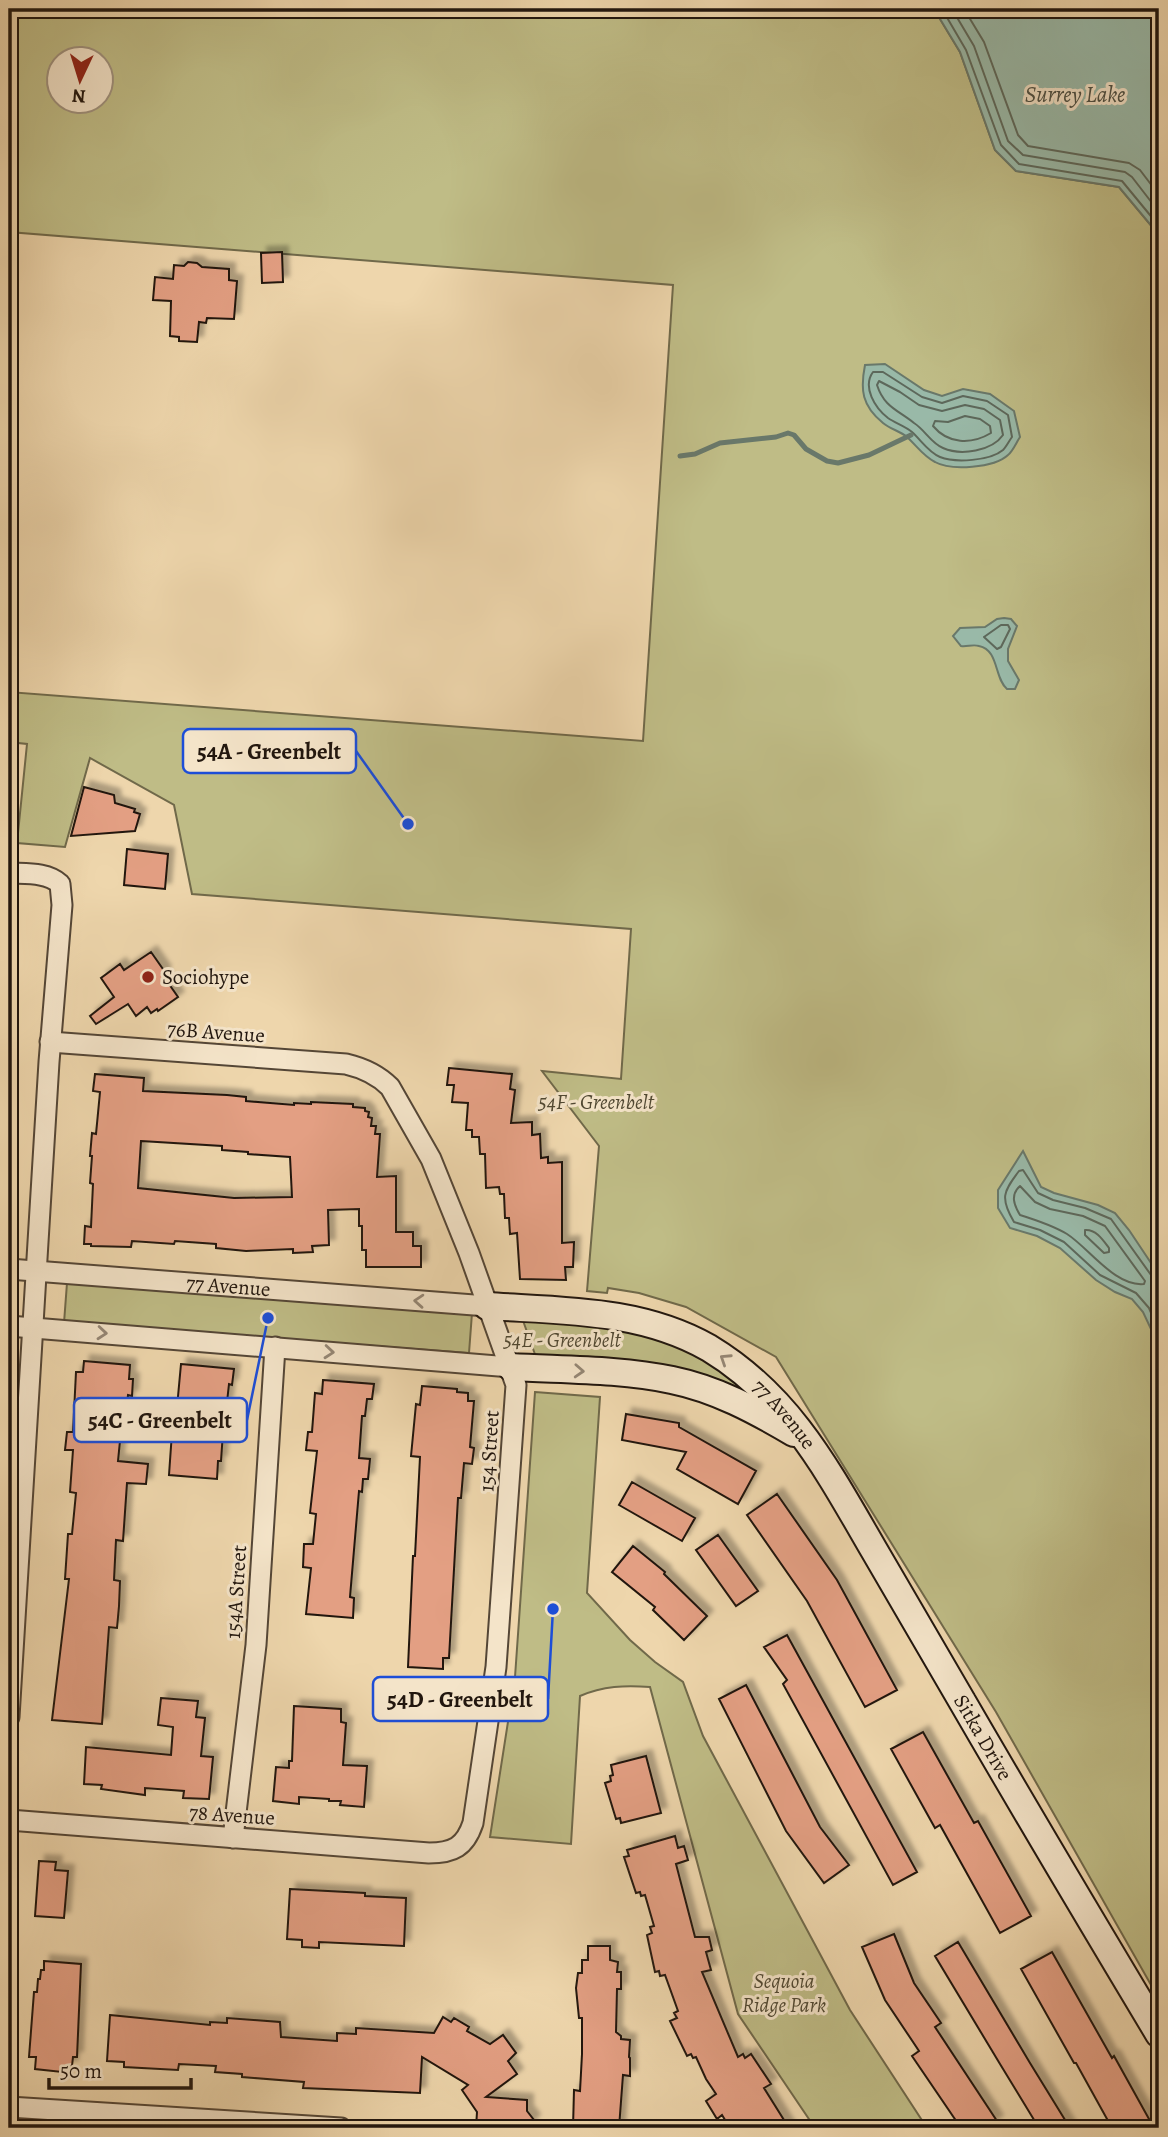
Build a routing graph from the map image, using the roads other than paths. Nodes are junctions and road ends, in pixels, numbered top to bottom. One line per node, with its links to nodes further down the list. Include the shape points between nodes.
1 (9, 873): 2 (street, via 50,877 60,884)
2 (50, 1042): 3 (street, 76B Avenue, via 346,1064); 5 (street)
3 (377, 1076): 6 (street, 154 Street, via 390,1087 423,1142)
4 (9, 1269): 5 (street, 77 Avenue)
5 (37, 1272): 6 (street, 77 Avenue, one-way to 5); 8 (street)
6 (487, 1306): 10 (street, 154 Street); 11 (street, 77 Avenue, one-way to 6, via 776,1400 751,1378 681,1335 616,1315)
7 (9, 1326): 8 (street, 77 Avenue)
8 (34, 1327): 9 (street, 77 Avenue, one-way to 9); 12 (street)
9 (275, 1348): 10 (street, 77 Avenue, one-way to 10); 14 (street, 154A Street, via 256,1645)
10 (511, 1367): 11 (street, 77 Avenue, one-way to 11, via 673,1380 731,1399); 15 (street, 154 Street, via 516,1385 494,1688 472,1824 464,1843)
11 (807, 1441): 16 (street, Sitka Drive)
12 (9, 1717)
13 (9, 1821): 14 (street, 78 Avenue)
14 (233, 1838): 15 (street, 78 Avenue)
15 (452, 1851)
16 (1159, 2034)
17 (9, 2107): 18 (street)
18 (341, 2128)

